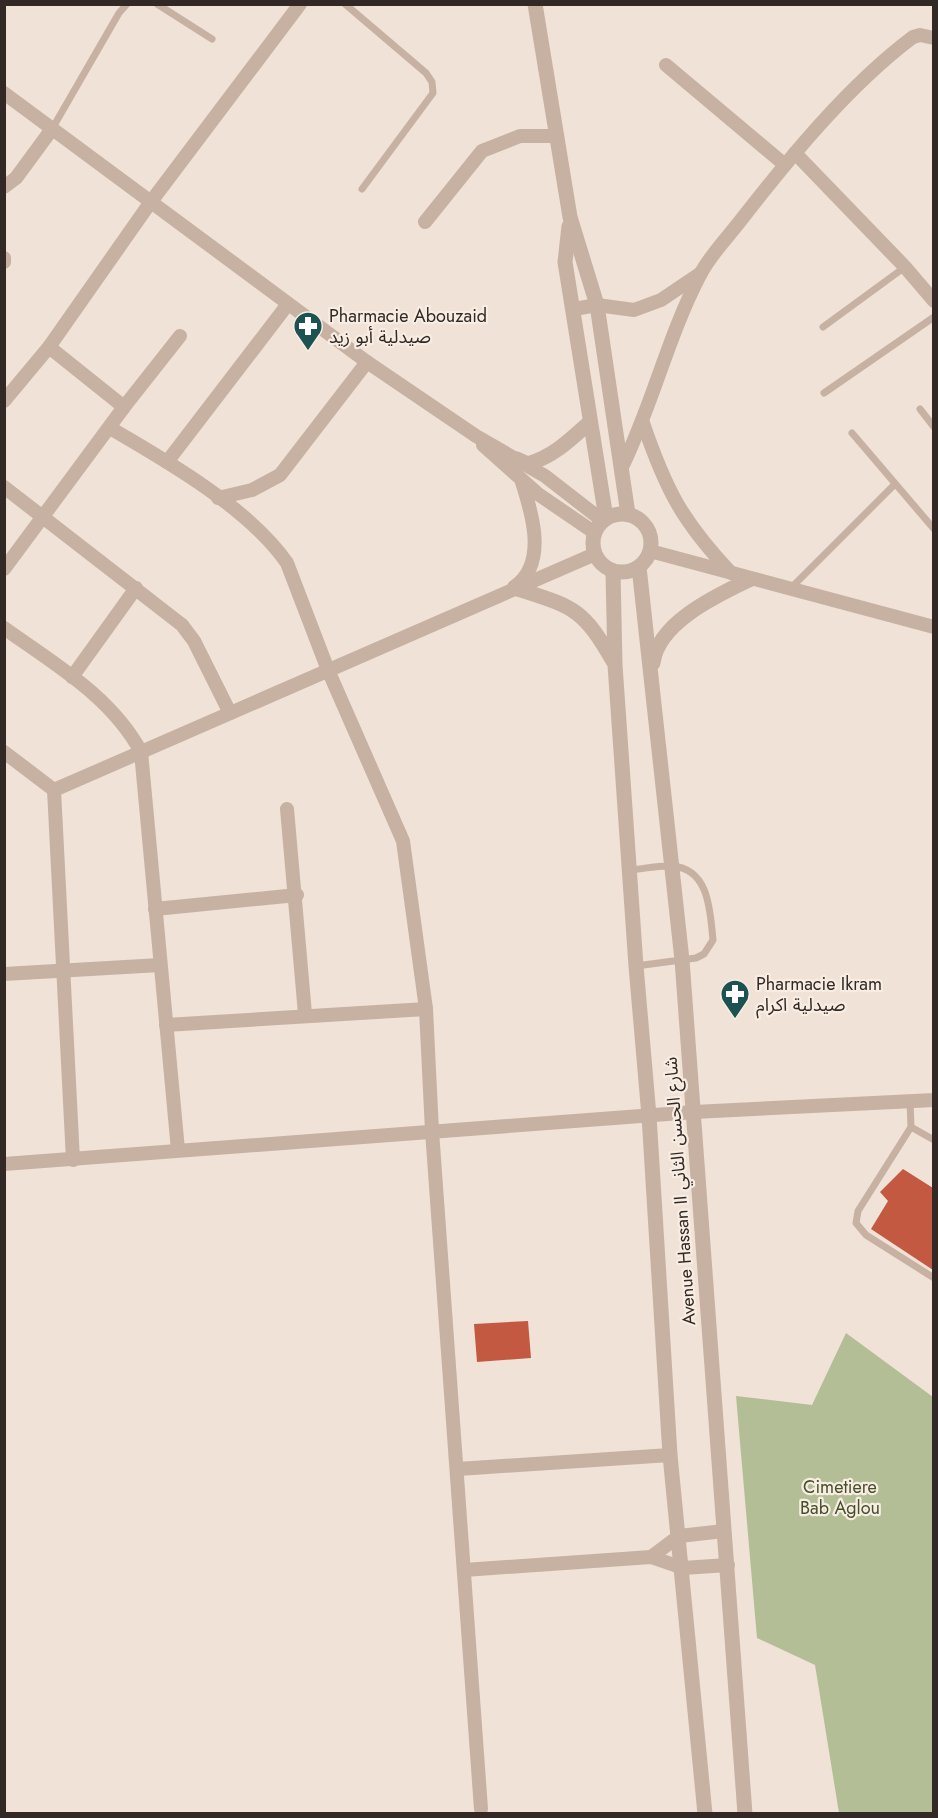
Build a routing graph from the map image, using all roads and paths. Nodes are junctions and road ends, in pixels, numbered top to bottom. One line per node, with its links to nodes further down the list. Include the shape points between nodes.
1 (127, 4): 10 (lane)
2 (158, 4): 7 (lane)
3 (300, 4): 16 (street)
4 (345, 4): 15 (lane, via 432,82 433,93)
5 (535, 4): 11 (street)
6 (933, 38): 12 (street, via 921,35 903,44)
7 (212, 39)
8 (666, 65): 13 (street)
9 (4, 93): 10 (street)
10 (52, 129): 14 (street, via 16,178); 16 (street)
11 (557, 136): 17 (street); 18 (street, via 520,135 482,151)
12 (795, 153): 13 (street); 19 (street)
13 (785, 165): 20 (street)
14 (4, 187)
15 (362, 189)
16 (150, 203): 22 (street); 28 (street)
17 (570, 217): 23 (street); 24 (street, via 565,262)
18 (425, 222)
19 (905, 267): 21 (street); 26 (lane)
20 (700, 273): 23 (street, via 647,306 634,310); 35 (street, via 667,351)
21 (933, 301)
22 (288, 303): 29 (street); 41 (street)
23 (597, 305): 24 (street); 42 (street)
24 (574, 309): 34 (street)
25 (933, 317): 30 (lane)
26 (823, 327)
27 (180, 336): 32 (street)
28 (49, 347): 31 (street); 32 (street)
29 (366, 362): 39 (street); 46 (street, via 280,476 252,490)
30 (824, 393)
31 (4, 401)
32 (124, 407): 37 (street)
33 (920, 409): 36 (lane)
34 (590, 422): 40 (street, via 543,460 528,464); 49 (street)
35 (643, 423): 42 (street); 56 (street, via 674,502 694,532)
36 (933, 427)
37 (110, 428): 41 (street); 48 (street)
38 (852, 433): 44 (lane)
39 (476, 436): 40 (street); 43 (street)
40 (517, 459): 49 (street, via 561,488)
41 (167, 462): 46 (street)
42 (623, 465): 47 (street)
43 (521, 480): 49 (street); 60 (street, via 533,515 535,545 519,583)
44 (896, 484): 50 (lane); 59 (lane)
45 (4, 487): 48 (street)
46 (218, 498): 64 (street, via 261,532 287,563)
47 (628, 514): 49 (street); 51 (street, via 649,531)
48 (44, 517): 54 (street); 58 (street)
49 (601, 524): 52 (street)
50 (932, 525)
51 (650, 551): 53 (street); 56 (street)
52 (595, 554): 55 (street, via 605,567); 60 (street)
53 (639, 567): 55 (street, via 626,572); 65 (street, Avenue Hassan II شارع الحسن الثاني)
54 (4, 569)
55 (613, 570): 63 (street, Avenue Hassan II شارع الحسن الثاني)
56 (731, 573): 57 (street)
57 (751, 579): 59 (street); 65 (street, via 706,602 676,625 655,653)
58 (136, 588): 66 (street); 67 (street, via 194,640)
59 (790, 589): 61 (street)
60 (510, 590): 63 (street, via 570,607 596,632); 64 (street)
61 (933, 627)
62 (4, 628): 66 (street)
63 (615, 664): 73 (street, Avenue Hassan II شارع الحسن الثاني)
64 (328, 670): 67 (street); 81 (street, via 403,841)
65 (652, 672): 72 (street, Avenue Hassan II شارع الحسن الثاني)
66 (72, 677): 69 (street, via 117,716)
67 (230, 713): 69 (street)
68 (4, 752): 70 (street)
69 (141, 752): 70 (street); 75 (street)
70 (54, 790): 79 (street)
71 (287, 809): 74 (street)
72 (673, 866): 73 (lane); 76 (street, Avenue Hassan II شارع الحسن الثاني); 76 (lane, via 696,878 705,889 713,940 704,954)
73 (630, 870): 78 (street, Avenue Hassan II شارع الحسن الثاني)
74 (297, 895): 75 (street); 82 (street)
75 (155, 909): 77 (street)
76 (682, 960): 78 (lane); 86 (street, Avenue Hassan II شارع الحسن الثاني)
77 (160, 965): 79 (street); 83 (street)
78 (636, 966): 87 (street, Avenue Hassan II شارع الحسن الثاني)
79 (63, 970): 80 (street); 92 (street)
80 (4, 974)
81 (426, 1009): 82 (street); 89 (street)
82 (305, 1014): 83 (street)
83 (166, 1025): 91 (street)
84 (933, 1100): 85 (street)
85 (910, 1102): 86 (street); 88 (lane)
86 (694, 1112): 87 (street); 97 (street, Avenue Hassan II شارع الحسن الثاني)
87 (649, 1116): 89 (street); 95 (street, Avenue Hassan II شارع الحسن الثاني)
88 (911, 1127): 90 (lane); 94 (lane, via 858,1211 856,1223 866,1235)
89 (432, 1131): 91 (street); 96 (street)
90 (933, 1140)
91 (178, 1150): 92 (street)
92 (73, 1160): 93 (street)
93 (4, 1164)
94 (933, 1278)
95 (670, 1455): 96 (street); 98 (street, Avenue Hassan II شارع الحسن الثاني)
96 (458, 1469): 102 (street)
97 (724, 1531): 98 (street); 100 (street, Avenue Hassan II شارع الحسن الثاني)
98 (679, 1536): 99 (street); 101 (street, Avenue Hassan II شارع الحسن الثاني)
99 (651, 1557): 101 (street); 102 (street)
100 (728, 1565): 101 (street); 105 (street, Avenue Hassan II شارع الحسن الثاني)
101 (683, 1568): 104 (street, Avenue Hassan II شارع الحسن الثاني)
102 (464, 1570): 103 (street)
103 (482, 1809)
104 (705, 1814)
105 (745, 1814)

